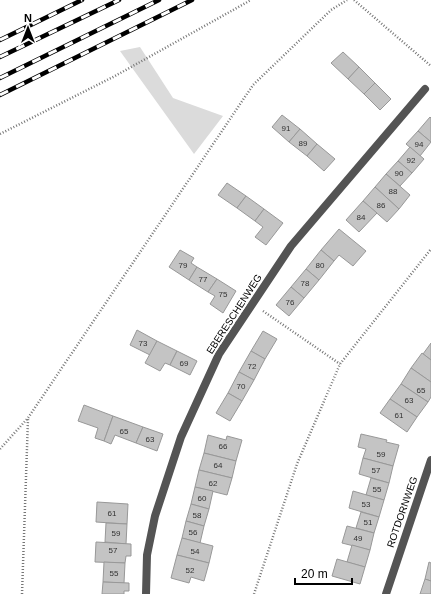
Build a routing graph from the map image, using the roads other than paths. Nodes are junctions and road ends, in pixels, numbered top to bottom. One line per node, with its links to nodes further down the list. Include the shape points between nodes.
1 (425, 89): 3 (street, EBERESCHENWEG, via 291,246 219,354 181,437 155,516 147,555)
2 (431, 460): 4 (street, ROTDORNWEG)
3 (146, 594)
4 (386, 594)

